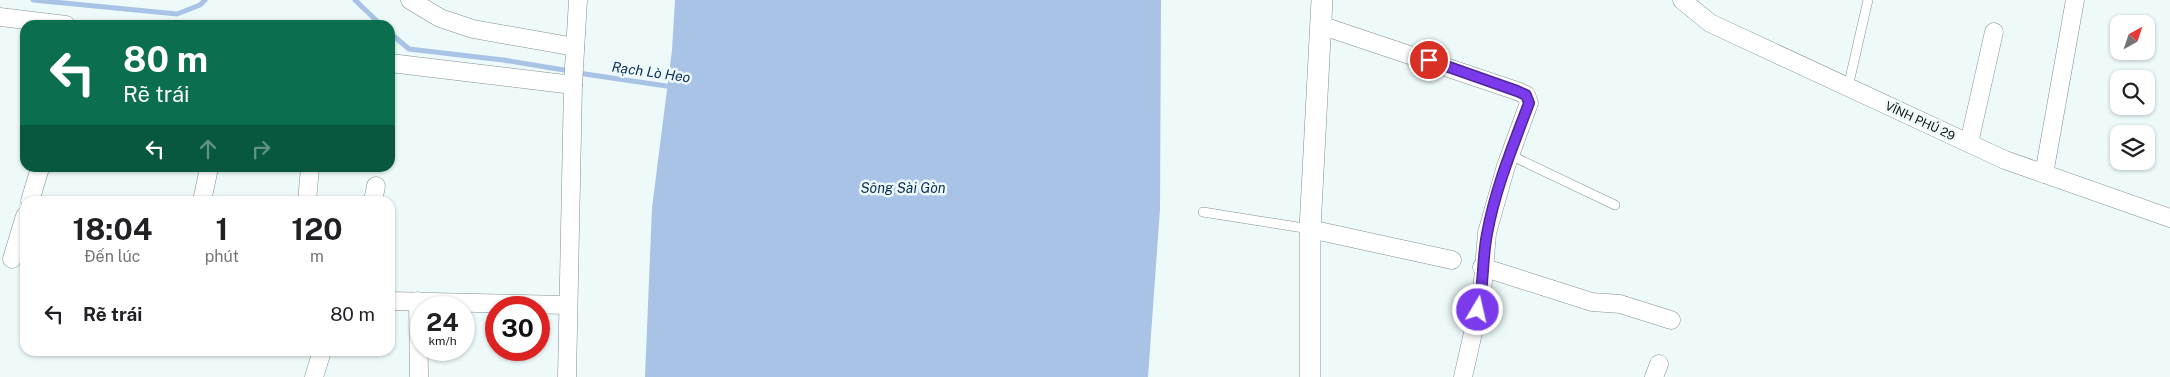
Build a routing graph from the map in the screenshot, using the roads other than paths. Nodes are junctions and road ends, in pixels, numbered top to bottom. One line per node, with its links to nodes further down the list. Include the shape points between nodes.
1 (410, 0): 11 (street, via 440,18 473,29)
2 (578, 0): 11 (street)
3 (1322, 0): 9 (street)
4 (1682, 0): 14 (street, VĨNH PHÚ 29, via 1710,23)
5 (1868, 0): 14 (lane)
6 (2075, 0): 20 (street)
7 (0, 17): 8 (street)
8 (25, 20)
9 (1320, 24): 16 (street, via 1526,95 1529,103); 27 (street)
10 (1994, 32): 15 (street)
11 (575, 54): 13 (street)
12 (395, 64): 13 (street)
13 (573, 84): 35 (street)
14 (1848, 87): 15 (street, VĨNH PHÚ 29)
15 (1969, 143): 20 (street, VĨNH PHÚ 29)
16 (1510, 155): 24 (lane); 31 (street, via 1487,233)
17 (39, 172): 21 (street)
18 (208, 172): 22 (street)
19 (310, 172): 23 (street)
20 (2044, 174): 26 (street, VĨNH PHÚ 29)
21 (32, 196)
22 (203, 196)
23 (307, 196)
24 (1615, 205)
25 (1203, 212): 27 (lane)
26 (2170, 218)
27 (1310, 229): 30 (street); 42 (street)
28 (20, 233): 29 (street)
29 (12, 259)
30 (1452, 260)
31 (1482, 267): 36 (street, via 1592,302 1620,304); 43 (street, via 1482,293)
32 (395, 301): 33 (street)
33 (410, 301)
34 (475, 302): 35 (street)
35 (568, 304): 41 (street)
36 (1671, 320)
37 (320, 356): 39 (street)
38 (419, 361): 40 (street)
39 (314, 377)
40 (419, 377)
41 (567, 377)
42 (1310, 377)
43 (1463, 377)

